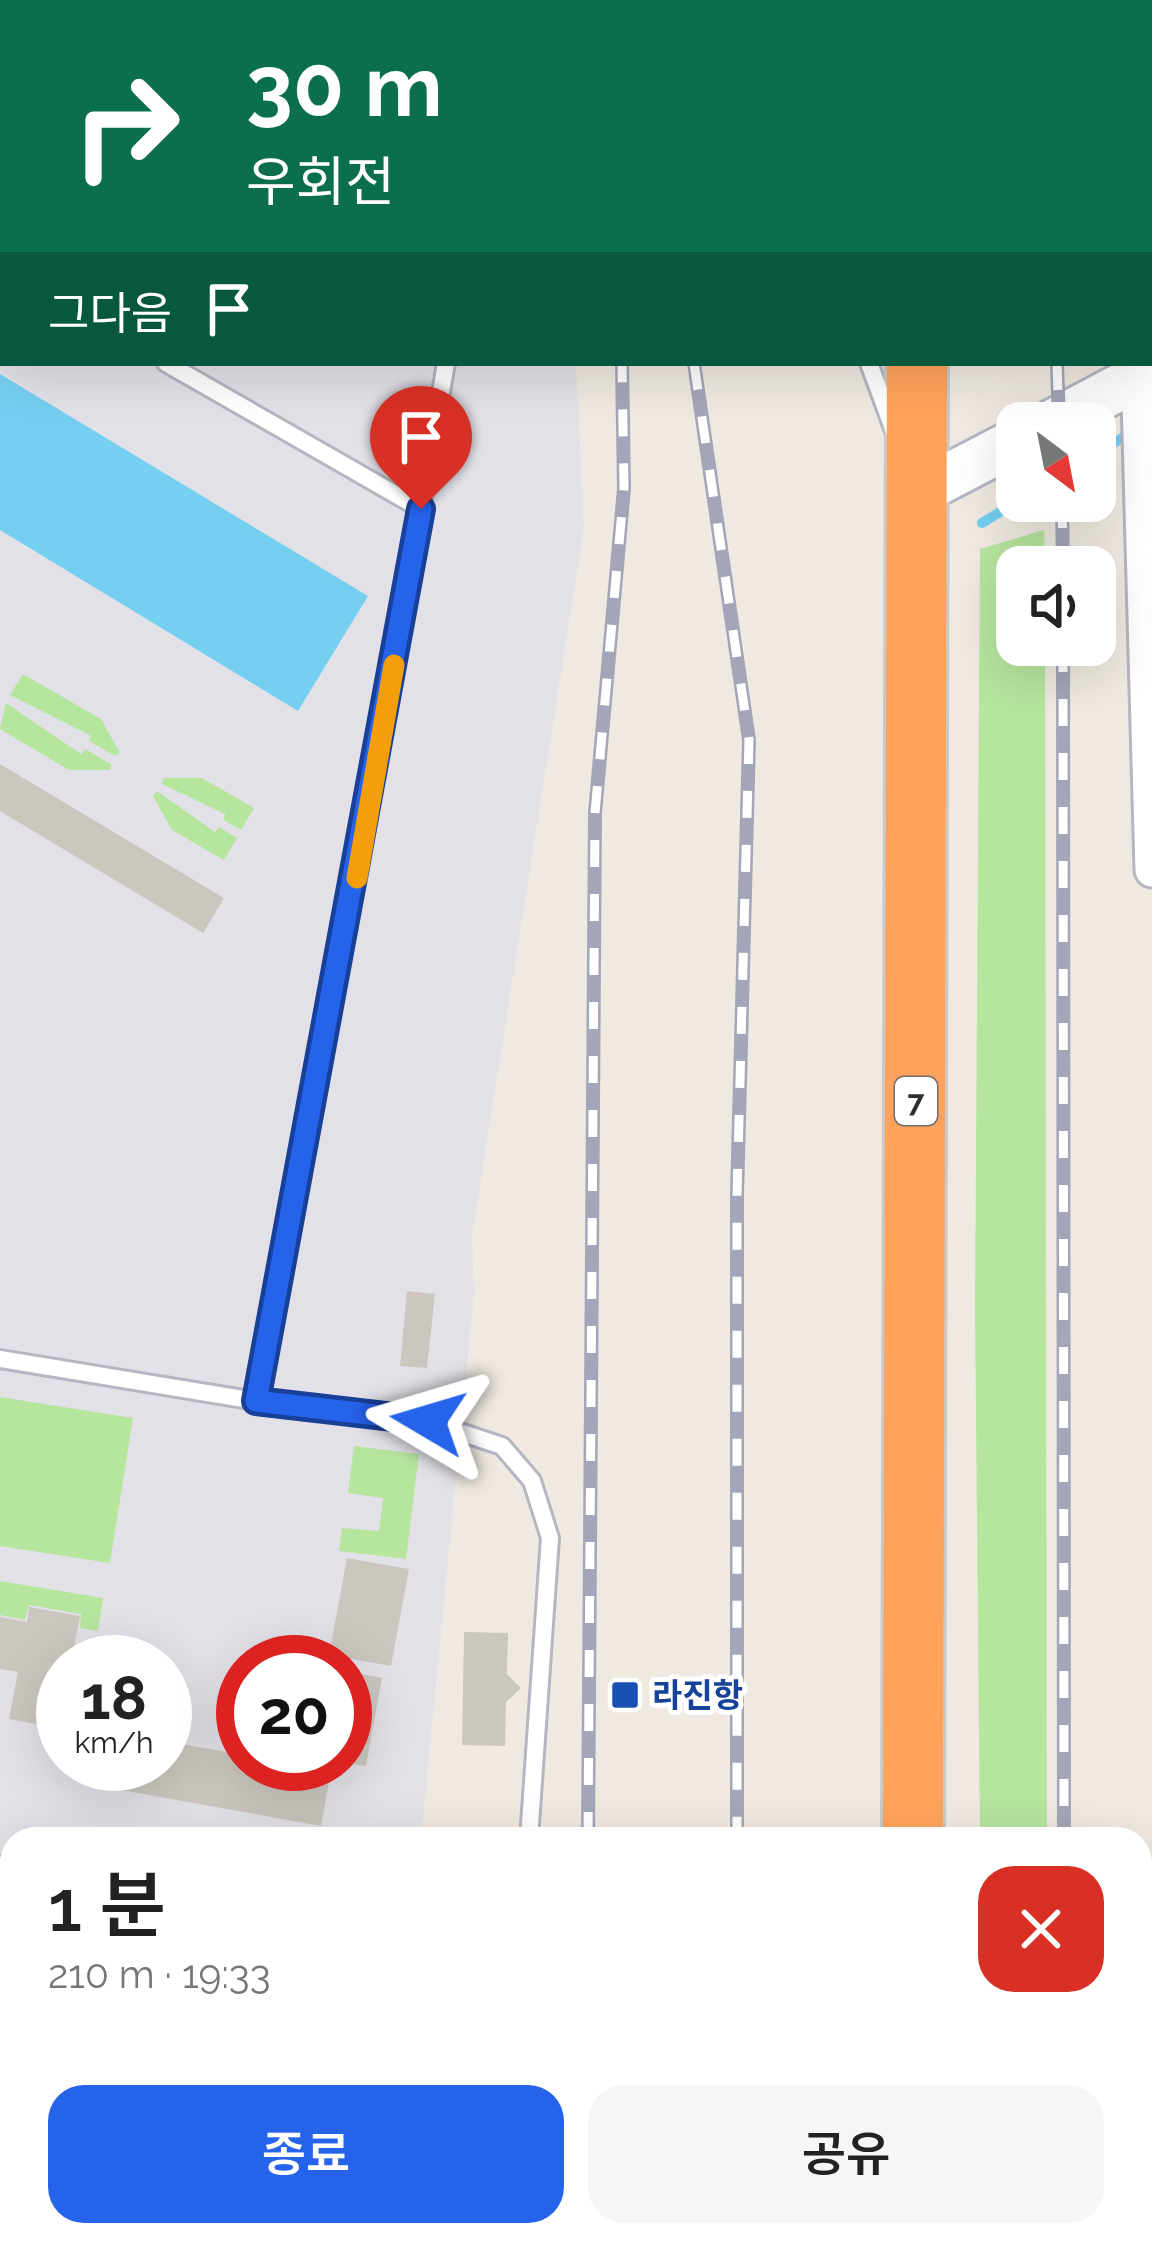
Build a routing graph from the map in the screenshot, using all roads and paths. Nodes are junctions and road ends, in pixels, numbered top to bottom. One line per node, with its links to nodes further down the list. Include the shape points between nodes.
1 (171, 366): 8 (lane)
2 (445, 366): 8 (lane)
3 (870, 366): 7 (lane)
4 (917, 366): 7 (highway, 7)
5 (1143, 393): 9 (street)
6 (996, 452): 7 (street)
7 (917, 493): 13 (highway, 7)
8 (421, 509): 11 (lane)
9 (1152, 870)
10 (0, 1359): 11 (lane)
11 (256, 1401): 12 (lane, via 428,1421 502,1446 532,1481 550,1538)
12 (531, 1827)
13 (914, 1827)

